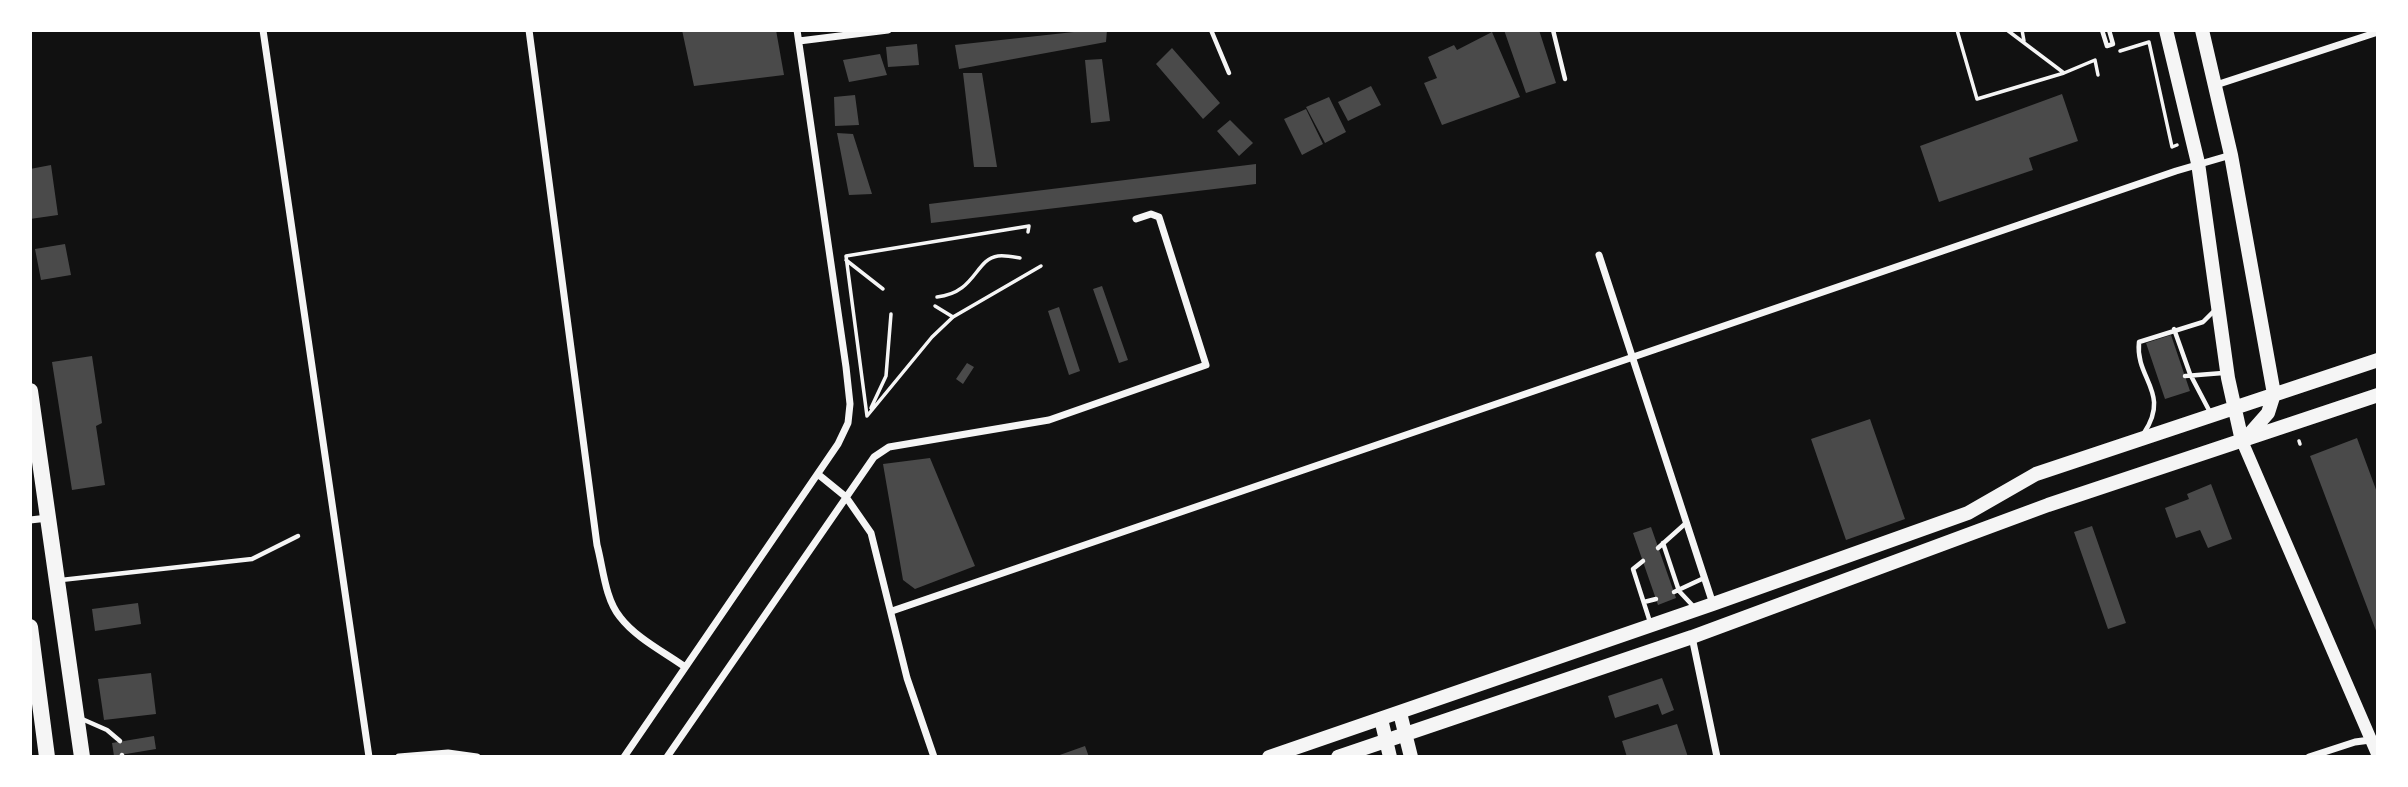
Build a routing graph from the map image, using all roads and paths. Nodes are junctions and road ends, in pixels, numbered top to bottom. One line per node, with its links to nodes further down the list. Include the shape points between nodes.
1 (264, 30): 86 (street)
2 (529, 30): 75 (street, via 597,545 619,617)
3 (797, 30): 15 (street)
4 (888, 30): 15 (street)
5 (1211, 30): 20 (lane)
6 (1553, 30): 23 (lane)
7 (1957, 30): 21 (path, via 1977,99)
8 (2007, 30): 16 (path)
9 (2022, 30): 16 (path)
10 (2102, 30): 11 (lane, via 2107,46 2113,44)
11 (2109, 30)
12 (2166, 30): 25 (main road)
13 (2202, 30): 24 (main road)
14 (2374, 32): 24 (street)
15 (799, 41): 55 (street, via 850,404 848,423)
16 (2024, 41): 21 (path)
17 (2116, 52): 25 (path, via 2149,42 2172,147)
18 (2105, 56): 19 (path)
19 (2095, 60): 21 (path); 22 (path)
20 (1229, 73)
21 (2064, 73)
22 (2098, 75)
23 (1565, 79)
24 (2216, 85): 26 (main road)
25 (2192, 142): 27 (main road)
26 (2231, 155): 27 (street); 48 (main road)
27 (2198, 163): 36 (main road); 41 (street)
28 (1136, 219): 56 (street, via 1151,214 1159,217 1206,365 1031,425 889,447 874,457)
29 (1028, 232): 32 (path, via 1029,226 846,256)
30 (1599, 255): 41 (street)
31 (1020, 258): 35 (path, via 991,258 972,281)
32 (846, 260): 34 (path); 52 (path)
33 (1041, 266): 39 (path)
34 (883, 289)
35 (937, 297)
36 (2218, 304): 40 (lane, via 2203,321); 43 (main road)
37 (935, 306): 39 (path)
38 (891, 314): 52 (path, via 886,376)
39 (953, 317): 52 (path)
40 (2174, 329): 44 (lane); 46 (lane, via 2138,344)
41 (1629, 356): 59 (street); 71 (street)
42 (2378, 360): 48 (main road)
43 (2227, 373): 44 (lane); 50 (main road)
44 (2187, 375): 51 (lane)
45 (2160, 384): 46 (lane)
46 (2151, 387): 53 (lane, via 2155,412)
47 (30, 391): 57 (main road)
48 (2274, 394): 50 (main road); 54 (main road, via 2268,413)
49 (2378, 395): 54 (main road)
50 (2233, 407): 51 (main road); 54 (main road)
51 (2211, 415): 53 (main road)
52 (867, 416)
53 (2140, 438): 69 (main road, via 2036,474 1968,513)
54 (2242, 441): 74 (main road, via 2048,505); 80 (street)
55 (819, 475): 56 (street); 75 (street)
56 (846, 497): 71 (street, via 871,533); 90 (street)
57 (48, 518): 58 (street); 65 (main road)
58 (30, 520)
59 (1686, 523): 61 (lane); 64 (street)
60 (298, 536): 65 (lane, via 252,559)
61 (1663, 543): 62 (lane); 66 (lane)
62 (1658, 548)
63 (1643, 561): 68 (lane, via 1633,569)
64 (1705, 578): 66 (lane); 69 (street)
65 (57, 580): 77 (main road)
66 (1676, 592): 70 (lane)
67 (1656, 598): 68 (lane)
68 (1644, 602): 72 (lane)
69 (1713, 604): 70 (main road)
70 (1697, 610): 72 (main road)
71 (892, 611): 91 (street, via 907,678)
72 (1651, 626): 76 (main road)
73 (30, 627): 84 (main road)
74 (1692, 637): 79 (main road); 96 (street)
75 (685, 667): 89 (street)
76 (1400, 713): 78 (main road); 79 (main road)
77 (76, 717): 81 (lane); 85 (main road)
78 (1381, 719): 82 (main road); 92 (main road)
79 (1406, 734): 82 (main road); 95 (main road)
80 (2375, 740): 83 (street); 97 (street)
81 (120, 741)
82 (1387, 741): 93 (main road); 94 (main road)
83 (2378, 756)
84 (47, 757)
85 (82, 757)
86 (369, 757)
87 (399, 757): 88 (street, via 449,753)
88 (477, 757)
89 (624, 757)
90 (667, 757)
91 (934, 757)
92 (1269, 757)
93 (1338, 757)
94 (1390, 757)
95 (1411, 757)
96 (1717, 757)
97 (2309, 757)

